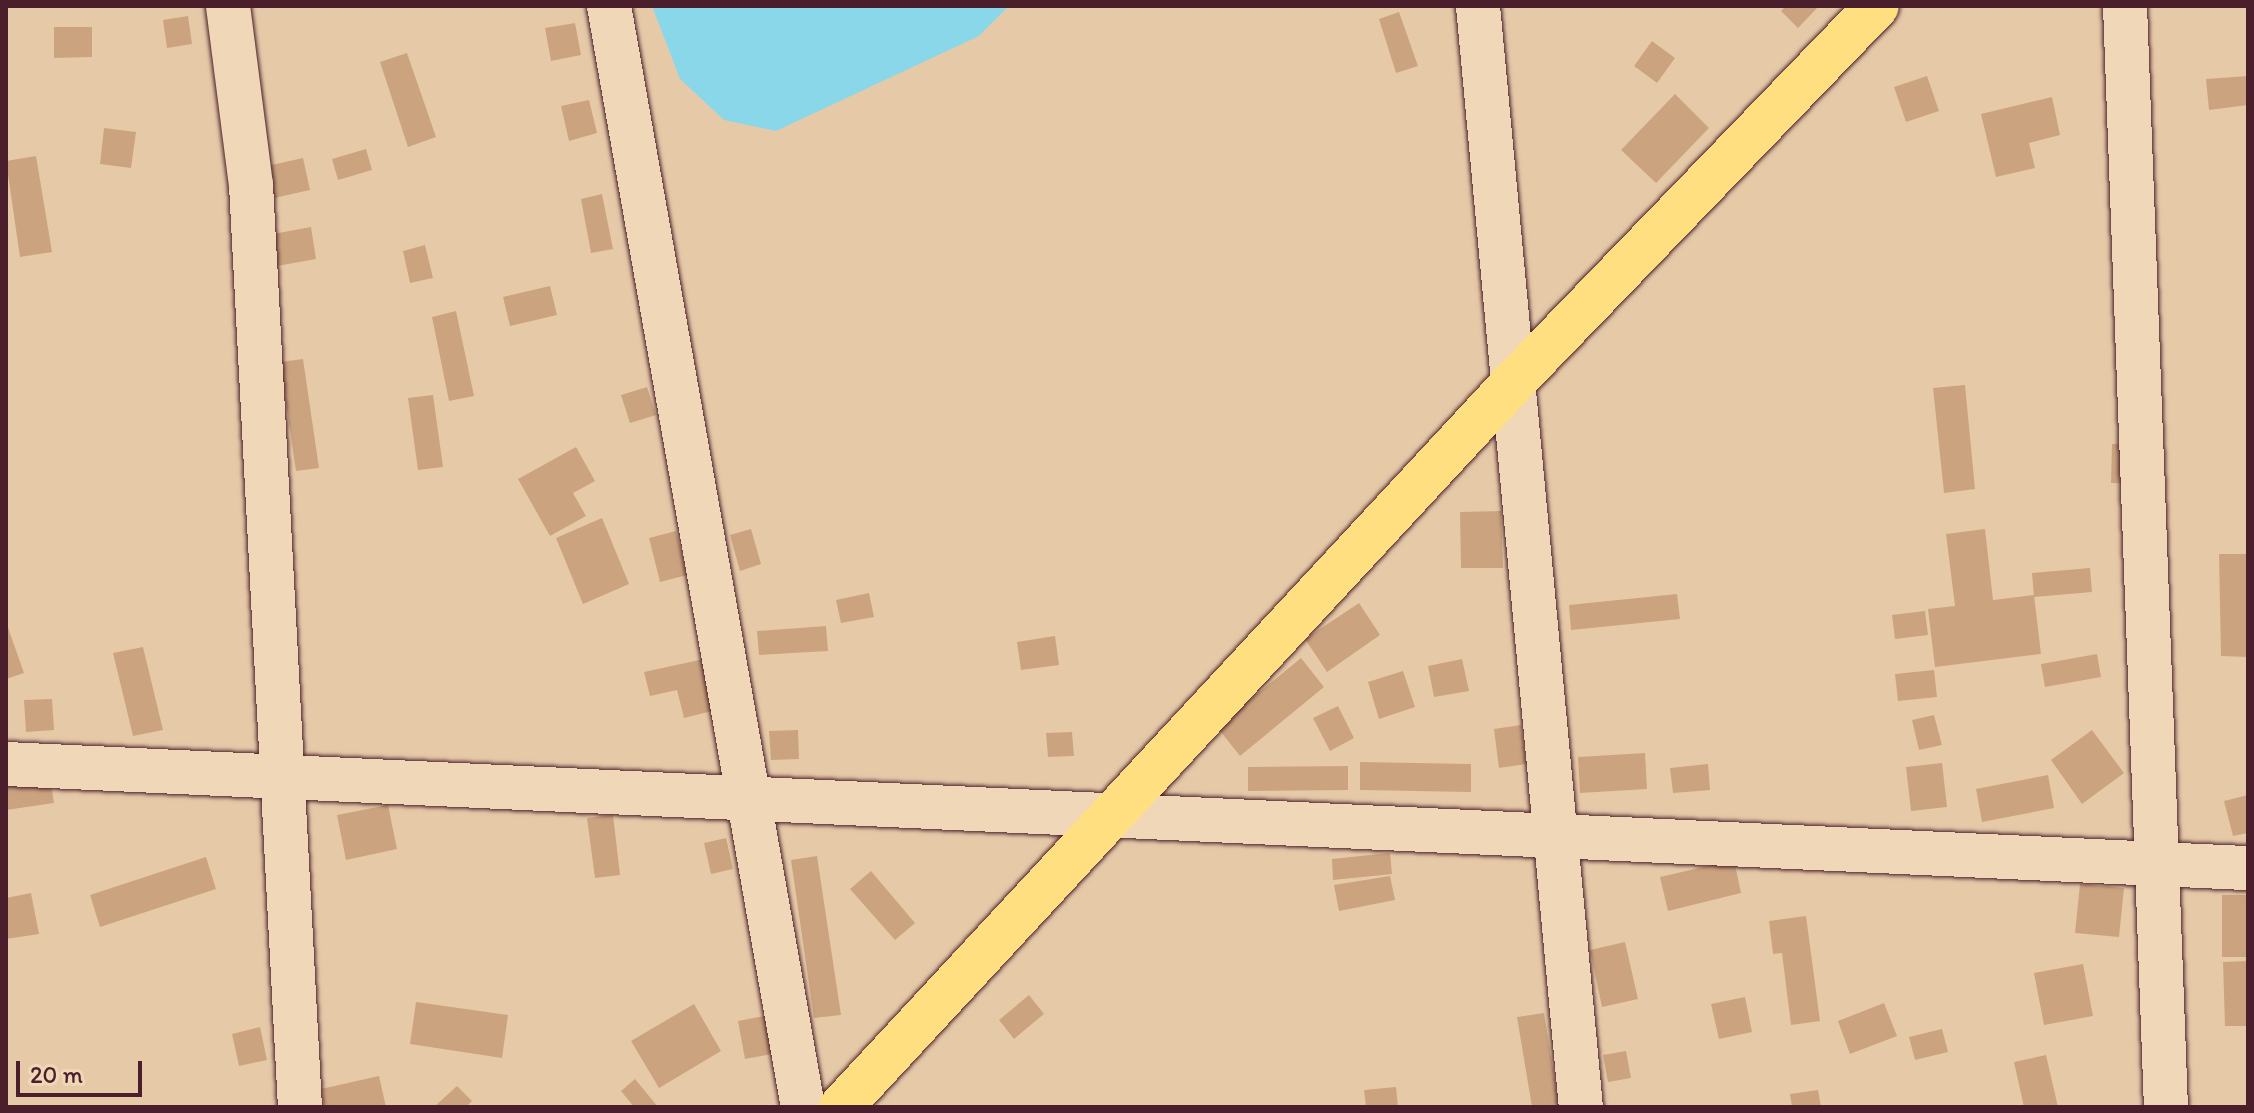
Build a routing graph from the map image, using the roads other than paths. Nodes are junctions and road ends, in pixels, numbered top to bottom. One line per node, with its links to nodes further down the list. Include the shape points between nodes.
1 (228, 6): 8 (street, via 251,185)
2 (609, 6): 9 (street)
3 (1478, 6): 6 (street)
4 (1877, 6): 6 (main road)
5 (2125, 6): 12 (street)
6 (1510, 386): 10 (main road); 11 (street)
7 (6, 764): 8 (street)
8 (283, 774): 9 (street); 14 (street)
9 (745, 795): 10 (street); 15 (street)
10 (1110, 813): 11 (street); 16 (main road)
11 (1552, 834): 12 (street); 17 (street)
12 (2155, 864): 13 (street); 18 (street)
13 (2248, 868)
14 (300, 1107)
15 (803, 1107)
16 (841, 1107)
17 (1581, 1107)
18 (2166, 1107)

